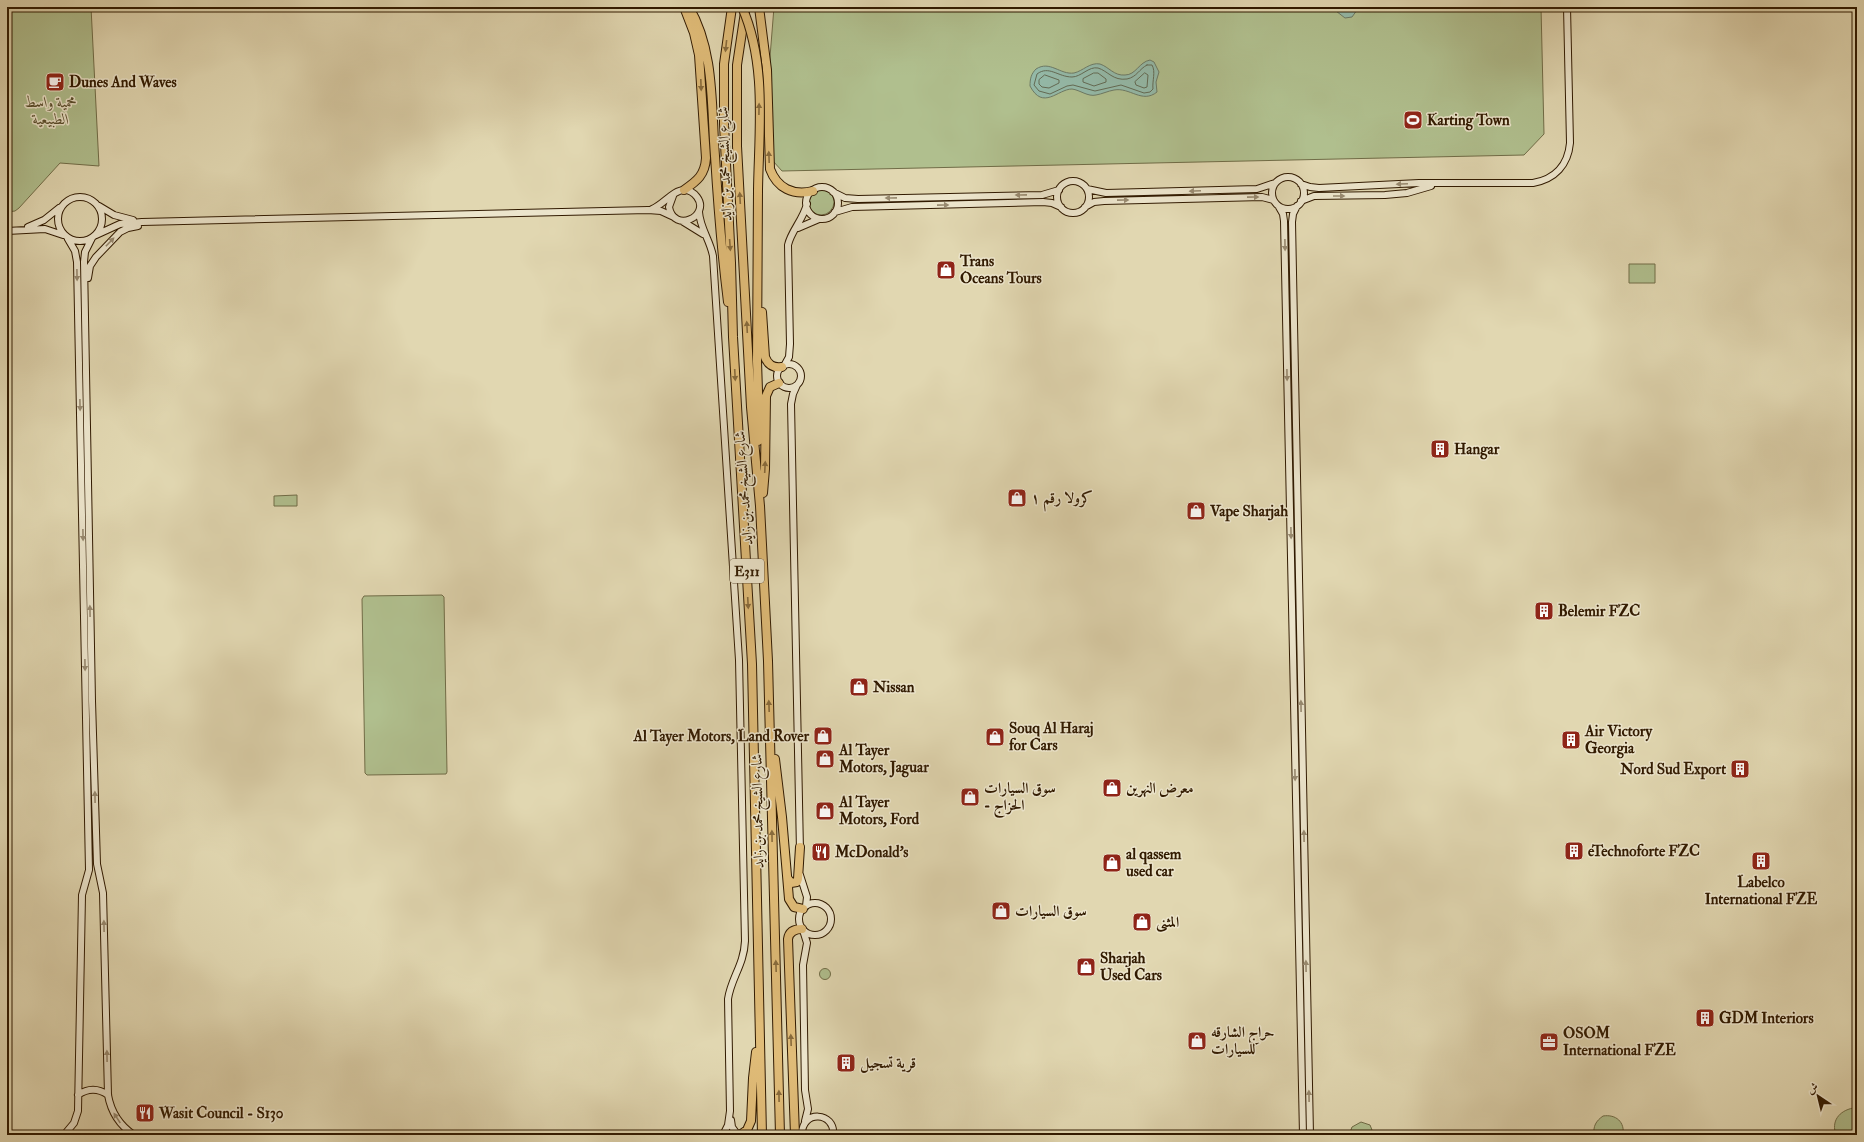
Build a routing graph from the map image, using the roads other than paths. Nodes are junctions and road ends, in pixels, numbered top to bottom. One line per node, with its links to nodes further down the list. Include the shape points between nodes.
1 (684, 7): 12 (highway, one-way to 12, via 699,56 706,158 701,176)
2 (689, 7): 42 (highway, via 701,32 707,57 723,265)
3 (732, 7): 42 (highway, شارع الشيخ محمد بن زايد / E311, one-way to 42, via 726,46 723,102)
4 (742, 7): 40 (highway, one-way to 4, bridge, via 759,78 752,36)
5 (746, 7): 51 (highway, شارع الشيخ محمد بن زايد / E311, one-way to 5, via 751,407 736,117 737,65)
6 (759, 7): 14 (highway, one-way to 6, via 798,193 783,188 777,183 770,169 767,70)
7 (1567, 7): 10 (street, via 1570,150 1564,164 1548,179 1533,183)
8 (1275, 183): 9 (street, via 1282,178 1290,177); 11 (street, one-way to 11, via 1257,189 1106,193); 17 (street, via 1272,193)
9 (1301, 184): 10 (street, one-way to 9, via 1319,188); 18 (street, via 1304,192)
10 (1441, 184): 18 (street, one-way to 10, via 1314,196 1396,194)
11 (1087, 189): 13 (street, via 1075,182 1066,183); 23 (street, via 1089,197)
12 (684, 190): 16 (street); 27 (street, via 697,197 700,204)
13 (1059, 190): 15 (street, one-way to 15, via 1042,195 858,199 845,198); 25 (street, via 1057,199)
14 (813, 191): 15 (street, via 822,188); 20 (street)
15 (833, 192): 28 (street, via 838,204)
16 (673, 196): 26 (street); 29 (street, via 669,207)
17 (1274, 200): 23 (street, one-way to 17, via 1094,202 1104,201 1258,197); 24 (street)
18 (1302, 201): 21 (street)
19 (97, 204): 22 (street, via 78,197 67,201); 32 (street, via 114,215); 38 (street, via 102,220)
20 (806, 204): 30 (street, via 810,214); 35 (street, via 803,217)
21 (1296, 206): 24 (street, via 1286,209); 55 (street, one-way to 21, via 1292,222)
22 (61, 207): 34 (street, via 40,222); 37 (street, via 58,224)
23 (1085, 207): 25 (street, via 1073,213)
24 (1280, 207): 54 (street, one-way to 54, via 1284,222)
25 (1061, 208): 28 (street, one-way to 25, via 852,207 1047,202)
26 (648, 210): 29 (street); 33 (street)
27 (699, 212): 31 (street, via 690,220); 39 (street, via 700,224)
28 (835, 212): 30 (street, via 828,218)
29 (674, 217): 31 (street)
30 (819, 219): 35 (street)
31 (682, 221): 39 (street)
32 (142, 222): 33 (street); 38 (street, via 116,225)
33 (153, 222): 41 (street, one-way to 33, via 92,262 118,234 128,228)
34 (21, 229): 36 (street); 37 (street, via 45,229)
35 (796, 229): 44 (street, via 789,241 788,250)
36 (7, 231)
37 (65, 237): 38 (street, via 80,242); 43 (street, one-way to 43, via 74,248 77,258)
38 (94, 237): 41 (street, via 85,255)
39 (706, 237): 70 (street, via 713,256 739,660 745,941 743,958 727,1002)
40 (757, 274): 46 (highway, via 761,289 765,357 773,366); 51 (highway, via 759,422)
41 (86, 287): 45 (street)
42 (733, 337): 66 (highway, شارع الشيخ محمد بن زايد / E311, one-way to 66, via 752,664)
43 (79, 343): 45 (street, via 83,344); 58 (street, one-way to 58)
44 (790, 344): 46 (street, via 789,357); 47 (street)
45 (86, 366): 57 (street, one-way to 45, via 92,706)
46 (783, 366): 47 (street, via 791,364); 48 (street, via 777,374)
47 (798, 368): 49 (street, via 801,375)
48 (780, 384): 49 (street, via 790,388); 50 (street, via 788,394); 52 (highway, one-way to 48, via 765,469 767,392 773,385)
49 (797, 385): 50 (street)
50 (791, 404): 56 (street)
51 (756, 454): 52 (highway, شارع الشيخ محمد بن زايد / E311)
52 (760, 506): 53 (highway, شارع الشيخ محمد بن زايد / E311, one-way to 52)
53 (770, 728): 59 (highway, via 781,803); 78 (highway, شارع الشيخ محمد بن زايد / E311, one-way to 53)
54 (1295, 752): 55 (street, via 1298,750); 82 (street, one-way to 82)
55 (1302, 753): 83 (street, one-way to 55)
56 (800, 847): 59 (highway, via 798,879 794,883); 60 (street, via 801,880)
57 (98, 874): 58 (street); 68 (street, one-way to 57, via 103,893)
58 (88, 875): 67 (street, via 82,895)
59 (788, 879): 62 (highway, via 790,902 794,907)
60 (804, 888): 61 (street); 62 (street, via 807,897)
61 (822, 905): 62 (street, via 814,903); 64 (street, via 828,910 830,918 828,927)
62 (804, 907): 63 (street, via 799,921)
63 (802, 929): 64 (street, via 810,934); 65 (street, via 806,938); 79 (highway, one-way to 63, via 788,940 793,930)
64 (819, 934): 65 (street)
65 (806, 948): 69 (street, via 803,965)
66 (759, 1042): 76 (highway, via 754,1066 751,1121 747,1130); 77 (highway, شارع الشيخ محمد بن زايد / E311)
67 (78, 1095): 68 (street, via 94,1090); 73 (street, via 76,1119)
68 (108, 1095): 74 (street, one-way to 68, via 115,1116)
69 (808, 1102): 71 (street); 72 (street)
70 (730, 1113): 75 (street); 76 (street, via 732,1126)
71 (820, 1116): 72 (street); 81 (street, via 832,1126)
72 (805, 1121): 80 (street)
73 (64, 1135)
74 (134, 1135)
75 (723, 1135): 76 (street)
76 (738, 1135)
77 (762, 1135)
78 (780, 1135)
79 (795, 1135)
80 (802, 1135)
81 (833, 1135)
82 (1302, 1135)
83 (1310, 1135)

